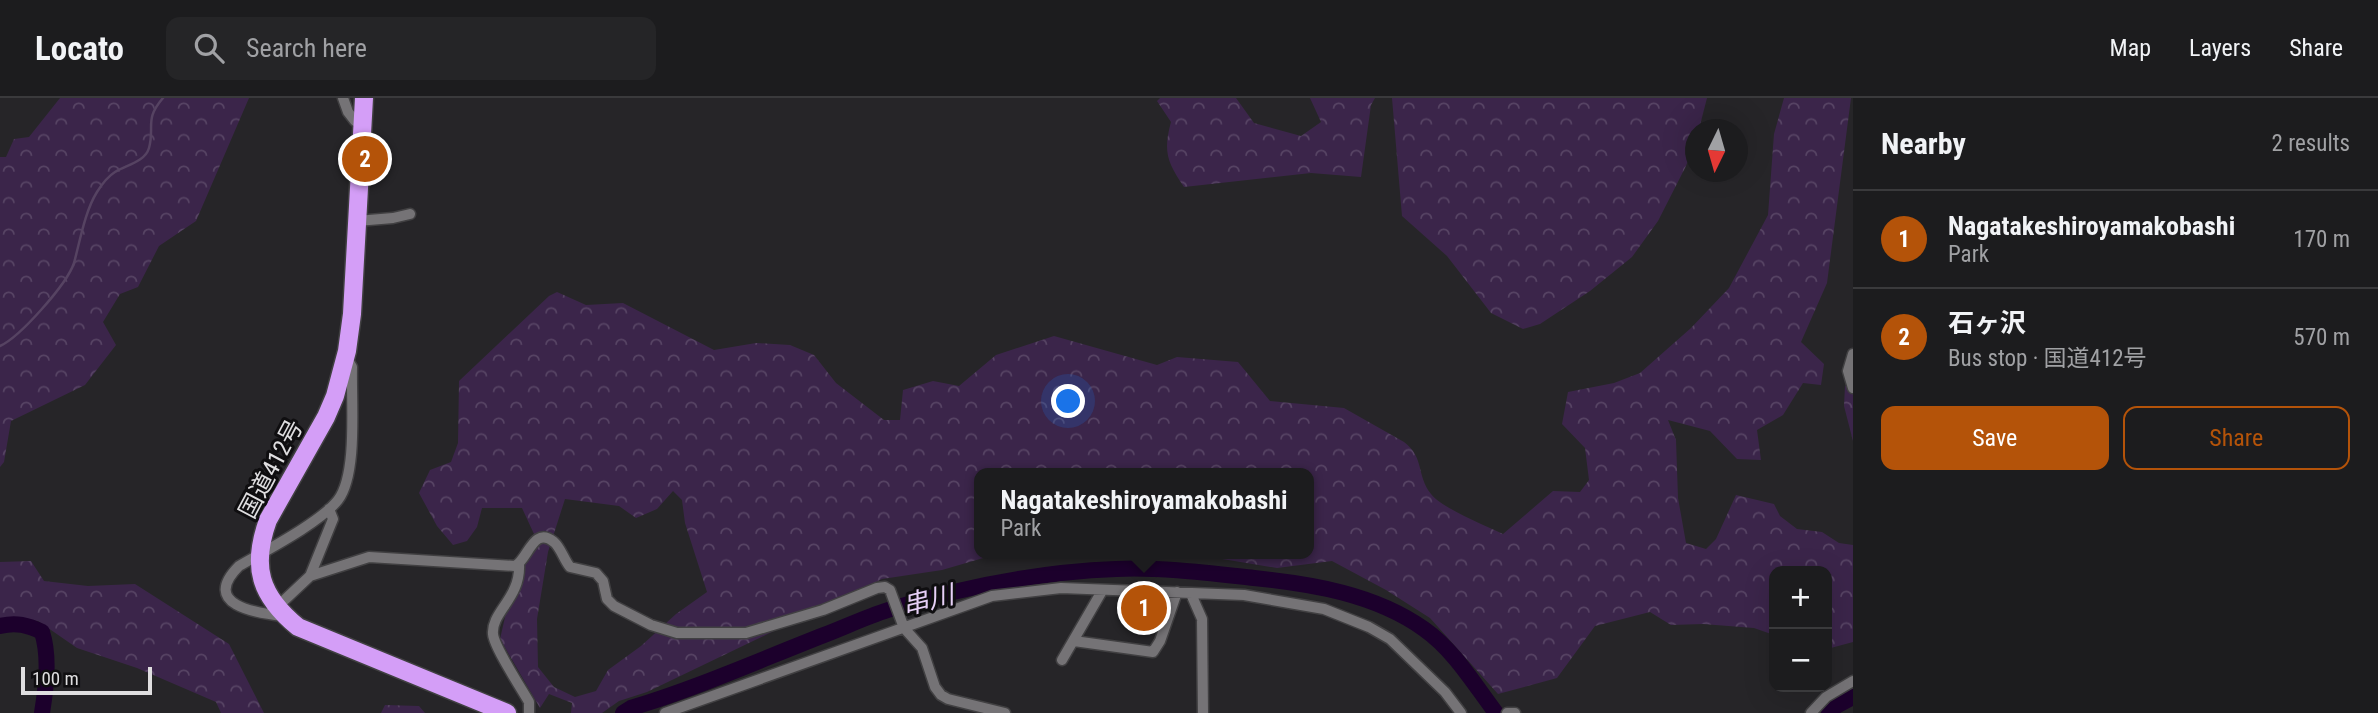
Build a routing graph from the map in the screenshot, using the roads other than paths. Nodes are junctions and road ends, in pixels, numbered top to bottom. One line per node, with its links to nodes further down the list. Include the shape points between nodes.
1 (343, 98): 3 (street, via 355,121)
2 (365, 98): 3 (highway, 国道412号)
3 (362, 121): 5 (highway, 国道412号)
4 (410, 214): 5 (street)
5 (357, 221): 7 (highway, 国道412号)
6 (1853, 354): 8 (street, via 1848,371)
7 (346, 356): 9 (street, via 352,367 350,468 344,489); 10 (highway, 国道412号, via 326,417 268,520)
8 (1853, 388)
9 (329, 509): 10 (street); 12 (street, via 333,519)
10 (260, 554): 16 (highway, 国道412号, via 267,595); 16 (street, via 232,573 226,590 238,607 256,613)
11 (519, 564): 12 (street, via 369,557); 17 (street, via 531,544 548,539 570,567 596,573 614,606 677,634 746,633 885,587); 22 (street, via 517,586 495,622 493,635 529,702)
12 (310, 576): 16 (street)
13 (1102, 591): 14 (street); 17 (street, via 1061,589 992,596); 18 (street)
14 (1177, 592): 15 (street); 18 (street, via 1153,652)
15 (1191, 594): 25 (street, via 1202,619); 26 (street, via 1244,595 1324,608 1369,627 1406,652)
16 (280, 612): 21 (highway, via 317,637)
17 (903, 626): 23 (street); 24 (street, via 922,648 941,695)
18 (1074, 641): 19 (street)
19 (1062, 660)
20 (1853, 681): 29 (street, via 1826,697)
21 (507, 713)
22 (529, 713)
23 (665, 713)
24 (1005, 713)
25 (1203, 713)
26 (1461, 713)
27 (1508, 713): 28 (street)
28 (1515, 713)
29 (1811, 713)

